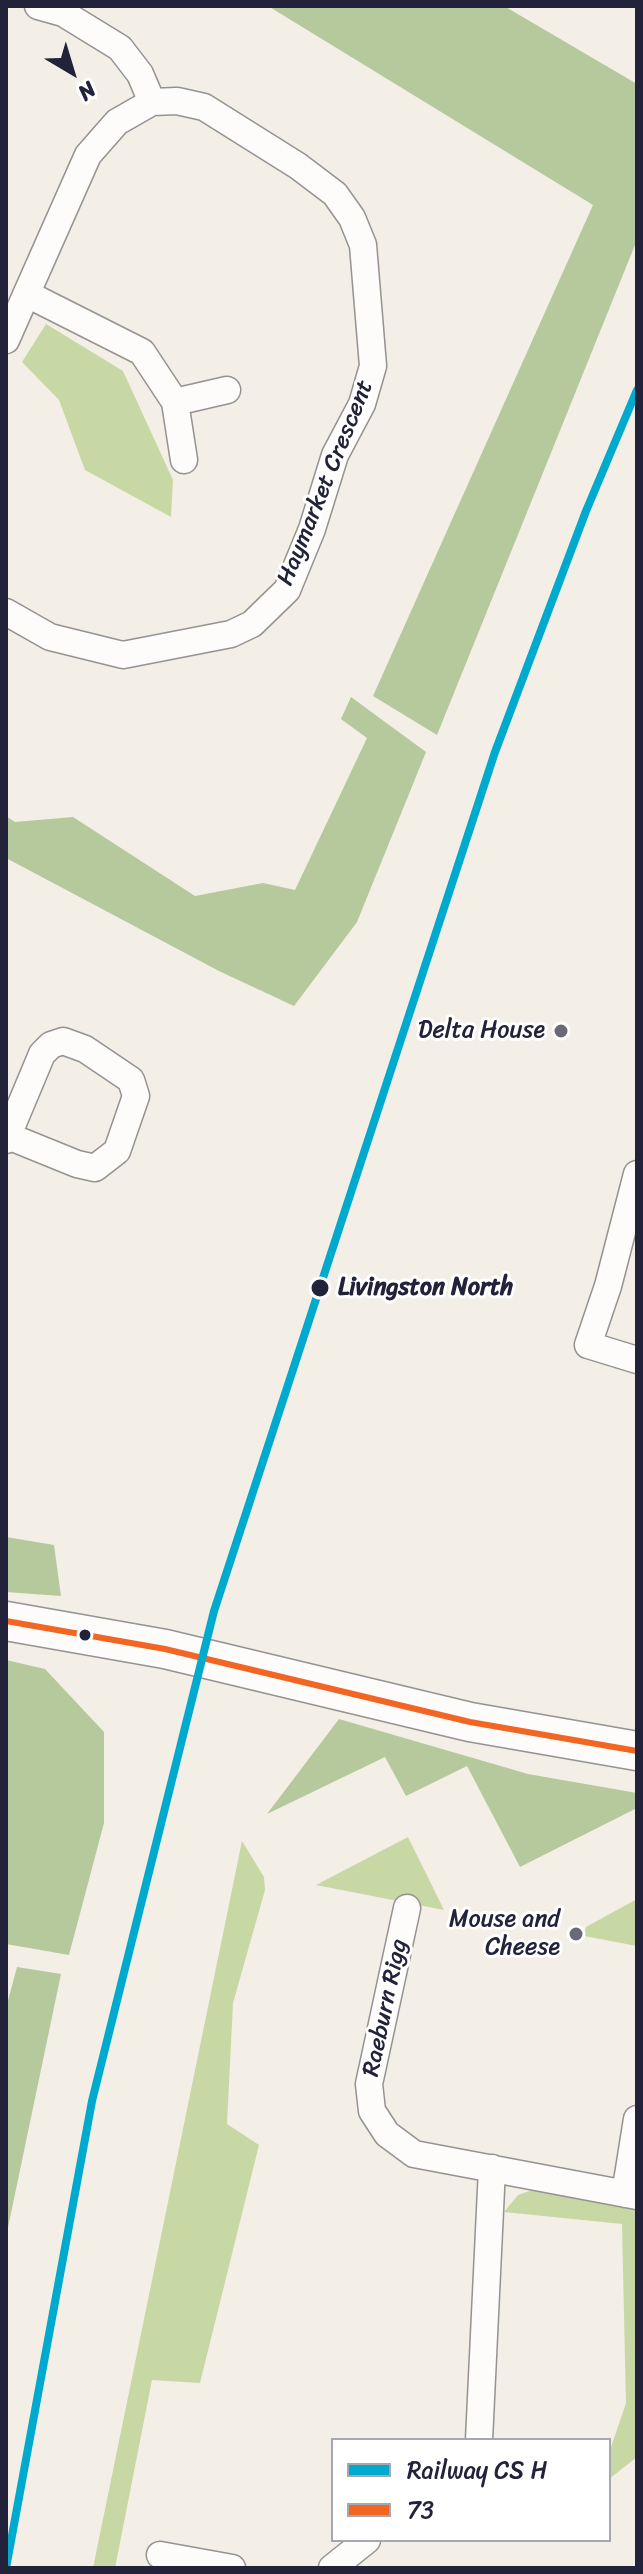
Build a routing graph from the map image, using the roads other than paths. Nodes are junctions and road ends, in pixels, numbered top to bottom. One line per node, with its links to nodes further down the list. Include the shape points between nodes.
1 (38, 6): 2 (street, via 63,13 120,48)
2 (152, 102): 3 (street, via 117,122 88,155); 8 (street, Haymarket Crescent, via 204,107 335,194 363,245 373,366 287,590 252,624 231,634 123,655 50,637)
3 (29, 295): 4 (street); 6 (street, via 142,352)
4 (6, 340)
5 (227, 390): 6 (street)
6 (175, 402): 7 (street)
7 (184, 460)
8 (6, 612)
9 (7, 1138): 9 (street, via 42,1054 51,1045 63,1041 85,1049 131,1080 136,1096 117,1151 95,1168)
10 (637, 1174): 11 (street, via 588,1345)
11 (637, 1360)
12 (6, 1621): 13 (street, via 165,1649 470,1722)
13 (637, 1751)
14 (407, 1908): 16 (street, Raeburn Rigg, via 369,2084 372,2111 387,2134 414,2154)
15 (637, 2119): 17 (street, Raeburn Rigg)
16 (492, 2168): 17 (street, Raeburn Rigg); 18 (street)
17 (631, 2195)
18 (479, 2438)
19 (364, 2542): 22 (street)
20 (160, 2555): 21 (street)
21 (232, 2568)
22 (332, 2568)

